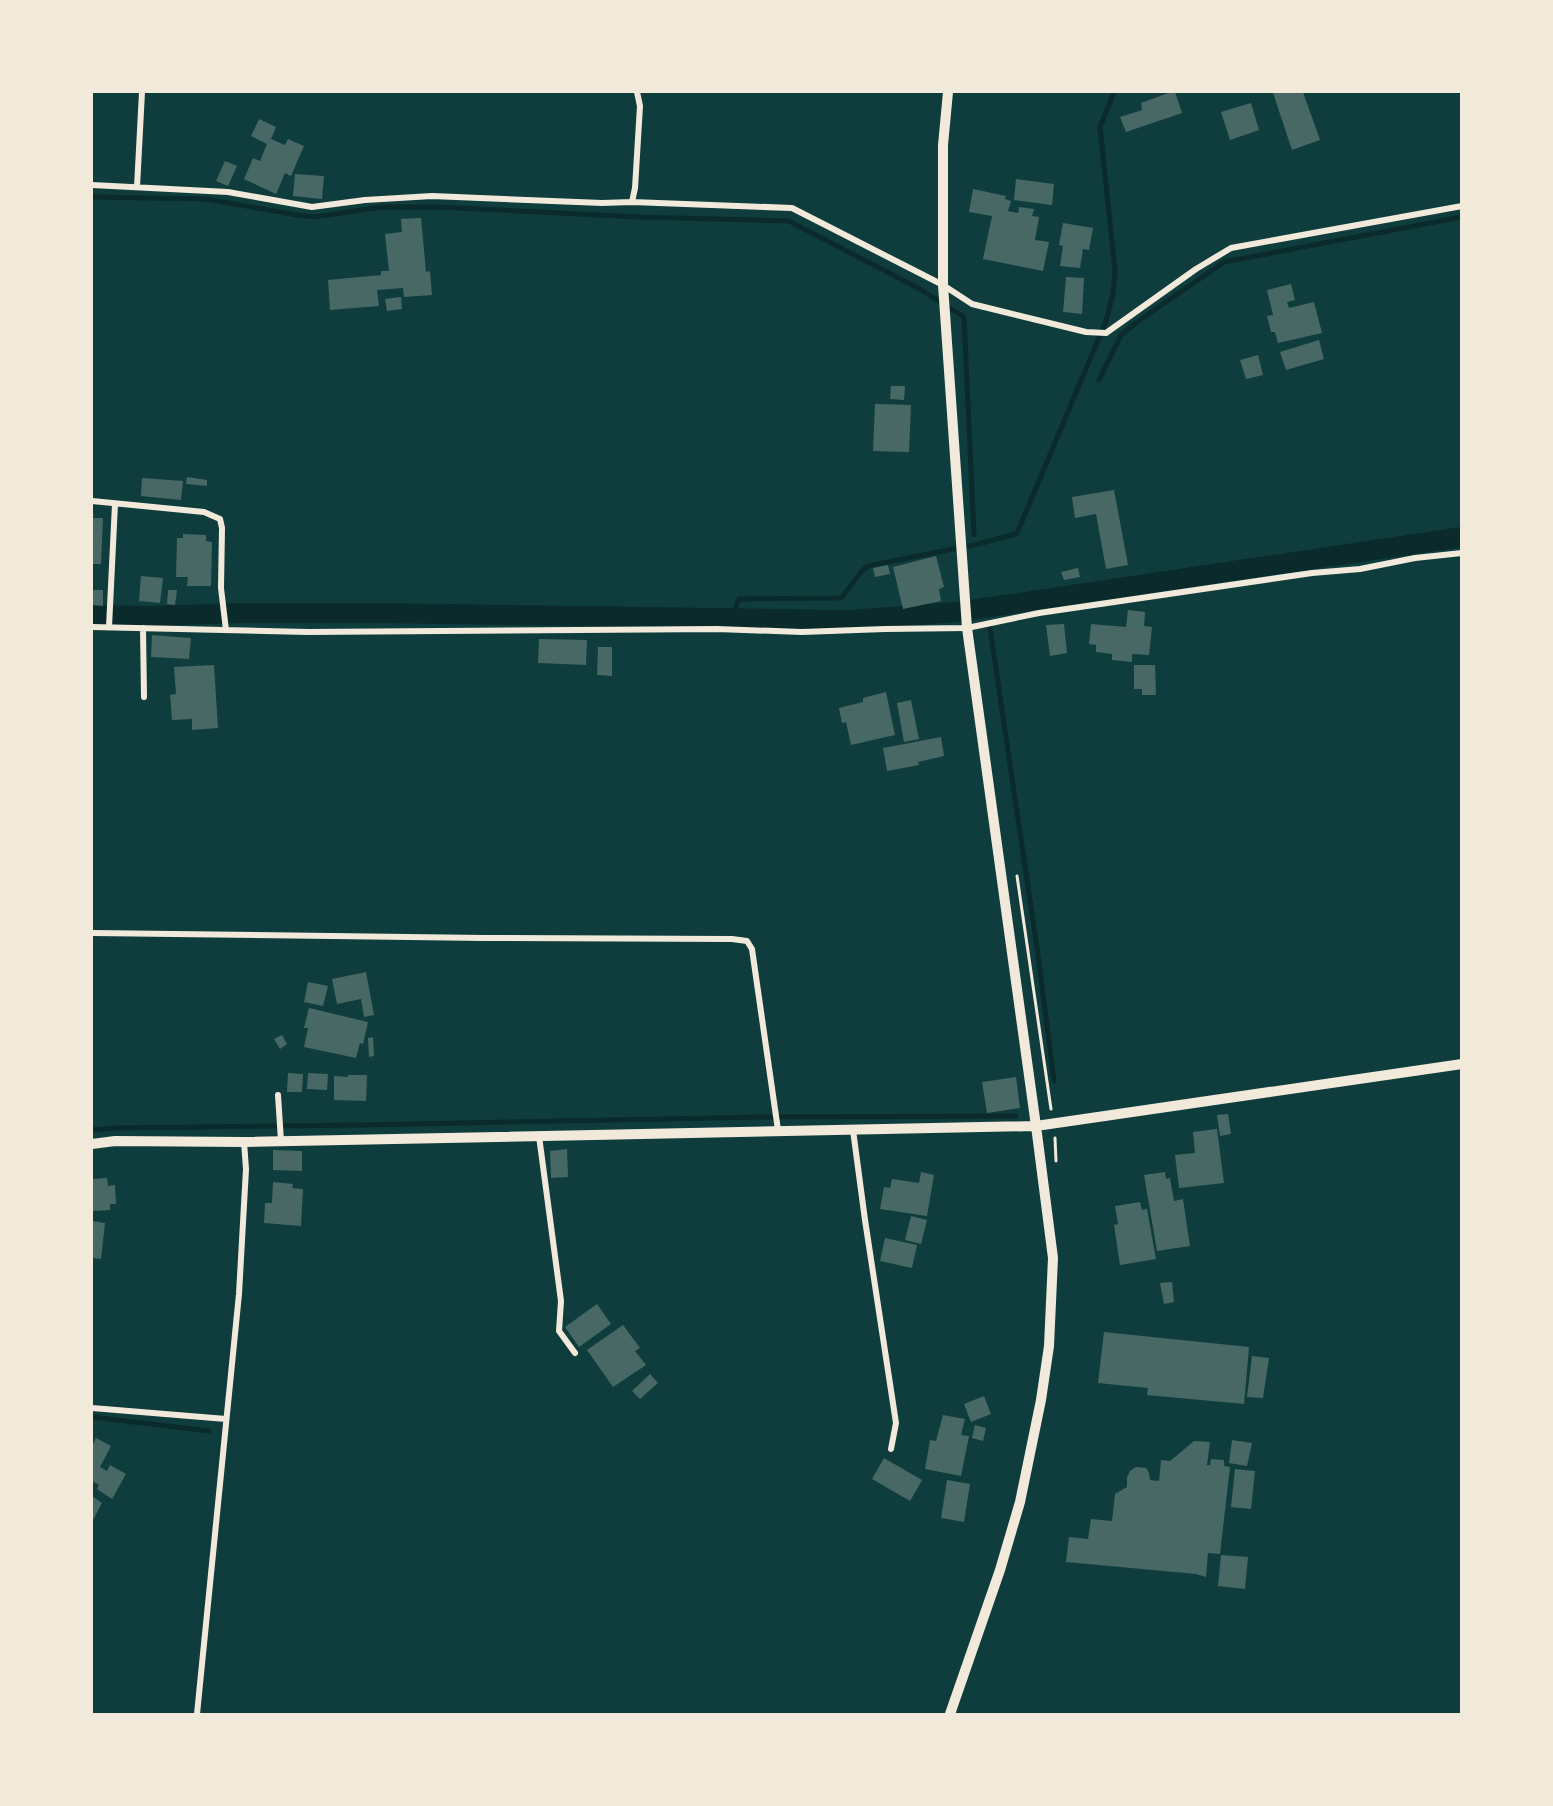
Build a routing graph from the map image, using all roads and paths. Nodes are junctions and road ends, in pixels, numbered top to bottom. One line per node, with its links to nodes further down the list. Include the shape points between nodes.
1 (142, 92): 5 (street)
2 (637, 92): 6 (street, via 640,106)
3 (948, 92): 8 (street, via 943,144)
4 (92, 184): 5 (street)
5 (137, 187): 6 (street, via 228,192 312,207 432,196)
6 (632, 202): 8 (street, via 792,208)
7 (1461, 206): 8 (street, via 1232,248 1106,333 1086,332 972,304)
8 (943, 285): 15 (street)
9 (92, 501): 10 (street)
10 (116, 504): 13 (street); 16 (street, via 204,512 220,519)
11 (1461, 553): 15 (street, via 1039,613)
12 (92, 627): 13 (street)
13 (109, 627): 14 (street)
14 (143, 628): 16 (street); 17 (street)
15 (967, 628): 16 (street, via 802,632); 21 (street)
16 (226, 630)
17 (144, 697)
18 (92, 933): 22 (street, via 747,941 752,949)
19 (1461, 1064): 21 (street)
20 (279, 1095): 25 (street)
21 (1036, 1125): 23 (street); 33 (street, via 1053,1258 1049,1346 1020,1502)
22 (778, 1130): 23 (street); 24 (street)
23 (853, 1130): 31 (street, via 896,1423)
24 (539, 1136): 25 (street); 28 (street, via 561,1301 559,1331)
25 (281, 1141): 26 (street)
26 (243, 1142): 27 (street); 30 (street, via 246,1169 239,1294)
27 (92, 1144)
28 (575, 1353)
29 (92, 1408): 30 (street)
30 (226, 1419): 32 (street)
31 (891, 1449)
32 (197, 1714)
33 (950, 1714)

